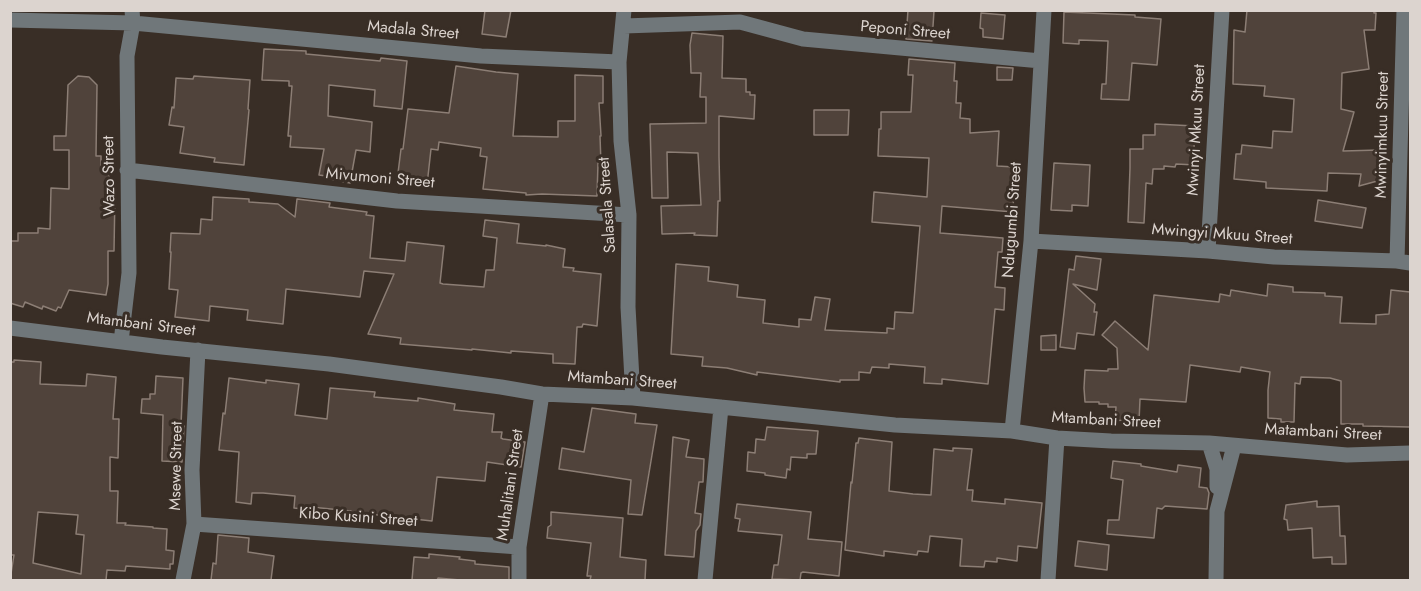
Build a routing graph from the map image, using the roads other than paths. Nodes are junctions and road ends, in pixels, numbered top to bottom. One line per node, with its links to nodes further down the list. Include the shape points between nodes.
1 (624, 10): 7 (street, Salasala Street)
2 (1044, 10): 8 (street, Ndugumbi Street)
3 (1222, 10): 13 (street, Mwinyi Mkuu Street)
4 (1404, 10): 14 (street, Mwinyimkuu Street)
5 (133, 17): 6 (street, Madala Street); 9 (street, Madala Street, via 481,56); 10 (street, Wazo Street, via 127,56)
6 (10, 20)
7 (624, 26): 8 (street, Peponi Street, via 740,22 803,39); 9 (street, Salasala Street)
8 (1041, 61): 12 (street, Ndugumbi Street)
9 (619, 62): 11 (street, Salasala Street, via 621,141)
10 (128, 170): 11 (street, Mivumoni Street, via 397,201); 16 (street, Wazo Street, via 129,273)
11 (629, 215): 19 (street, Salasala Street, via 628,307)
12 (1031, 241): 13 (street, Mwingyi Mkuu Street); 21 (street, Ndugumbi Street)
13 (1208, 251): 14 (street, Mwingyi Mkuu Street)
14 (1404, 262)
15 (10, 328): 16 (street, Mtambani Street)
16 (121, 342): 17 (street, Mtambani Street)
17 (198, 350): 18 (street, Mtambani Street); 27 (street, Msewe Street, via 192,470)
18 (542, 394): 19 (street, Mtambani Street); 28 (street, Muhalitani Street)
19 (633, 398): 20 (street, Mtambani Street)
20 (721, 407): 21 (street, Mtambani Street, via 895,425); 31 (street)
21 (1012, 431): 22 (street, Mtambani Street)
22 (1057, 438): 23 (street, Mtambani Street); 32 (street)
23 (1209, 443): 24 (street, Mtambani Street); 26 (street, via 1217,469)
24 (1234, 446): 25 (street, Matambani Street, via 1347,455); 26 (street)
25 (1410, 453)
26 (1217, 511): 33 (street)
27 (194, 524): 28 (street, Kibo Kusini Street); 29 (street, Msewe Street)
28 (519, 547): 30 (street, Muhalitani Street)
29 (183, 580)
30 (519, 580)
31 (705, 580)
32 (1048, 580)
33 (1216, 580)

